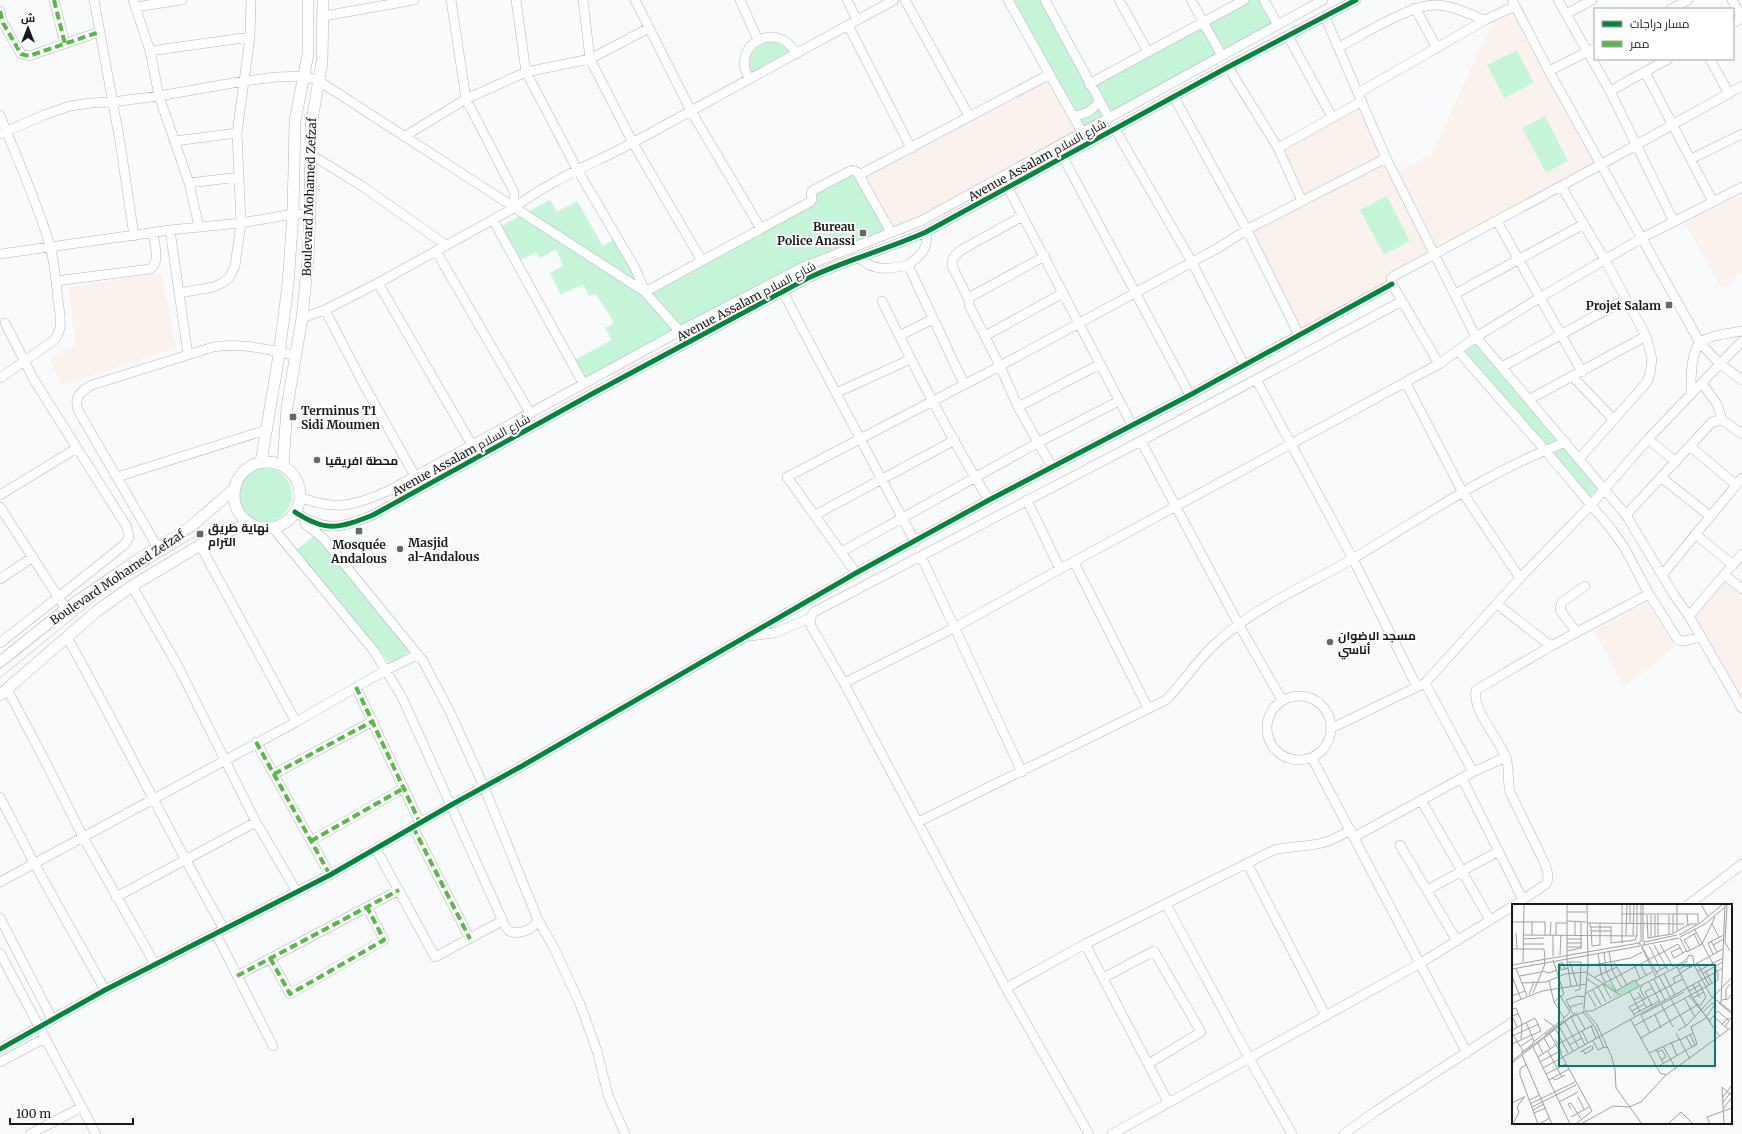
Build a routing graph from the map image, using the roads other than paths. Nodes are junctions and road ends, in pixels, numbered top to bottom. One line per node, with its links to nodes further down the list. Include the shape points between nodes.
1 (54, 0): 47 (street)
2 (94, 0): 43 (street)
3 (182, 0): 29 (street)
4 (251, 0): 45 (street)
5 (308, 0): 64 (main road, Boulevard Mohamed Zefzaf, via 308,54)
6 (323, 0): 34 (main road, Boulevard Mohamed Zefzaf)
7 (414, 0): 34 (street)
8 (451, 0): 75 (street)
9 (516, 0): 61 (street)
10 (583, 0): 55 (street)
11 (635, 0): 42 (street)
12 (740, 0): 46 (street)
13 (847, 0): 37 (street)
14 (894, 0): 37 (street)
15 (905, 0): 80 (street)
16 (1008, 0): 63 (street)
17 (1045, 0): 68 (street)
18 (1118, 0): 52 (street)
19 (1191, 0): 39 (street)
20 (1244, 0): 39 (street)
21 (1264, 0): 41 (street)
22 (1323, 0): 41 (street, Avenue Assalam شارع السلام)
23 (1356, 0): 35 (street, Avenue Assalam شارع السلام)
24 (1558, 0): 33 (street)
25 (1592, 0): 33 (street)
26 (1686, 0): 31 (street)
27 (1732, 0): 36 (street)
28 (1513, 3): 38 (street); 60 (street)
29 (134, 4): 51 (street)
30 (1415, 8): 38 (street, via 1434,5 1450,7); 48 (street); 49 (street)
31 (1673, 8)
32 (0, 11): 47 (street, via 3,23 21,54 29,56)
33 (1566, 14): 50 (street)
34 (324, 16): 67 (main road, Boulevard Mohamed Zefzaf)
35 (1325, 17): 44 (street, Avenue Assalam شارع السلام); 48 (street)
36 (1742, 18)
37 (857, 20): 40 (street)
38 (1485, 20): 49 (street)
39 (1204, 22): 52 (street); 54 (street)
40 (848, 25): 53 (street); 94 (street)
41 (1278, 25): 54 (street, Avenue Assalam شارع السلام)
42 (649, 28): 55 (street); 78 (street)
43 (99, 32): 47 (street); 77 (street)
44 (1288, 36): 59 (street, Avenue Assalam شارع السلام); 82 (street)
45 (250, 37): 51 (street); 66 (street)
46 (758, 40): 53 (street, via 767,37 780,39 788,43); 65 (street, via 745,55 744,67)
47 (65, 44)
48 (1339, 47): 74 (street)
49 (1437, 48): 74 (street)
50 (1592, 50): 60 (street)
51 (150, 51): 72 (street)
52 (1148, 52): 68 (street)
53 (796, 54): 65 (street)
54 (1222, 56): 83 (street, Avenue Assalam شارع السلام)
55 (590, 59): 61 (street); 92 (street)
56 (1596, 60): 70 (street)
57 (1666, 60): 62 (street)
58 (1711, 60): 71 (street)
59 (1228, 67): 73 (street, Avenue Assalam شارع السلام); 95 (street)
60 (1549, 71): 100 (street)
61 (526, 72): 75 (street); 101 (street)
62 (1645, 72): 70 (street); 84 (street)
63 (1050, 74): 80 (street); 81 (street)
64 (304, 76): 66 (street); 67 (street); 111 (main road, Boulevard Mohamed Zefzaf, via 295,121)
65 (749, 78): 78 (street)
66 (244, 81): 72 (street); 88 (street)
67 (319, 81): 90 (street); 96 (main road, Boulevard Mohamed Zefzaf, via 313,111)
68 (1089, 84): 76 (street)
69 (1742, 86): 71 (street)
70 (1610, 91): 93 (street)
71 (1729, 94): 84 (street)
72 (159, 96): 77 (street); 91 (street)
73 (1174, 97): 85 (street, Avenue Assalam شارع السلام); 122 (street)
74 (1360, 97): 82 (street); 98 (street)
75 (466, 99): 90 (street); 110 (street, via 514,192)
76 (1099, 101): 81 (street, via 1095,108); 83 (street)
77 (112, 102): 86 (street, via 70,106); 126 (street)
78 (691, 111): 92 (street); 120 (street)
79 (0, 115): 86 (street)
80 (969, 116): 94 (street)
81 (1074, 116): 87 (street)
82 (1332, 117): 95 (street)
83 (1109, 118): 87 (street, Avenue Assalam شارع السلام)
84 (1674, 125): 93 (street); 99 (street)
85 (1115, 129): 97 (street, Avenue Assalam شارع السلام); 139 (street)
86 (3, 132): 129 (street, via 34,197)
87 (1082, 132): 124 (street, Avenue Assalam شارع السلام, via 921,221)
88 (237, 133): 91 (street); 103 (street)
89 (1742, 134): 99 (street)
90 (405, 136): 110 (street)
91 (175, 141): 104 (street)
92 (633, 143): 101 (street); 138 (street)
93 (1638, 145): 100 (street); 116 (street)
94 (910, 148): 102 (street)
95 (1278, 148): 108 (street)
96 (310, 154): 112 (main road, Boulevard Mohamed Zefzaf); 128 (street, via 362,186)
97 (1063, 157): 107 (street, Avenue Assalam شارع السلام); 149 (street)
98 (1386, 158): 108 (street); 133 (street)
99 (1691, 159): 109 (street)
100 (1602, 164): 105 (street); 127 (street)
101 (577, 169): 110 (street); 145 (street, via 635,268)
102 (859, 175): 120 (street, via 856,170 852,170 812,191 810,202); 124 (street)
103 (239, 177): 104 (street); 117 (street)
104 (189, 183): 119 (street)
105 (1561, 186): 115 (street); 118 (street)
106 (1742, 187): 109 (street)
107 (1008, 188): 113 (street); 125 (street, Avenue Assalam شارع السلام)
108 (1302, 201): 122 (street)
109 (1713, 202): 116 (street)
110 (514, 208): 114 (street); 145 (street)
111 (293, 214): 112 (street); 117 (street); 173 (main road, Boulevard Mohamed Zefzaf)
112 (310, 214): 157 (main road, Boulevard Mohamed Zefzaf)
113 (1023, 216): 134 (street); 153 (street, via 954,256 951,263)
114 (493, 220): 128 (street); 189 (street)
115 (1497, 221): 133 (street); 136 (street)
116 (1674, 222): 127 (street)
117 (241, 223): 119 (street); 147 (street, via 235,266 229,278 214,286)
118 (1584, 224): 136 (street); 137 (street)
119 (199, 227): 121 (street)
120 (760, 229): 138 (street)
121 (170, 230): 123 (street); 147 (street)
122 (1247, 230): 139 (street); 164 (street)
123 (153, 232): 126 (street); 142 (street, via 156,259 155,265 150,269)
124 (891, 232): 132 (street, Avenue Assalam شارع السلام)
125 (926, 232): 135 (street, Avenue Assalam شارع السلام, via 896,246); 140 (street, via 927,245)
126 (134, 236): 129 (street)
127 (1642, 238): 137 (street); 171 (street)
128 (446, 245): 130 (street)
129 (50, 248): 131 (street); 142 (street)
130 (436, 251): 143 (street); 200 (street)
131 (0, 254)
132 (833, 254): 141 (street); 161 (street, Avenue Assalam شارع السلام)
133 (1435, 255): 144 (street, via 1394,276 1391,279); 150 (street)
134 (1045, 256): 148 (street); 153 (street)
135 (860, 258): 140 (street, via 873,267); 141 (street, Avenue Assalam شارع السلام)
136 (1519, 258): 150 (street); 151 (street)
137 (1605, 260): 151 (street); 152 (street)
138 (702, 261): 145 (street)
139 (1192, 262): 149 (street); 181 (street)
140 (908, 265): 158 (street)
141 (837, 266): 146 (street, Avenue Assalam شارع السلام)
142 (56, 281): 177 (street, via 59,334)
143 (378, 283): 156 (street); 212 (street)
144 (1392, 284): 155 (street); 164 (street)
145 (645, 292): 161 (street)
146 (783, 292): 170 (street, Avenue Assalam شارع السلام); 193 (street)
147 (179, 293): 174 (street)
148 (1063, 293): 159 (street); 166 (street)
149 (1136, 293): 159 (street); 195 (street)
150 (1455, 294): 168 (street)
151 (1541, 297): 163 (street); 168 (street)
152 (1626, 298): 163 (street); 167 (street)
153 (969, 300): 166 (street, via 969,305)
154 (882, 301): 165 (street)
155 (1402, 301): 179 (street); 187 (street)
156 (326, 310): 157 (street); 222 (street)
157 (302, 318): 175 (main road, Boulevard Mohamed Zefzaf)
158 (933, 319): 165 (street); 192 (street)
159 (1079, 322): 178 (street); 182 (street)
160 (5, 323): 177 (street)
161 (680, 331): 170 (street); 189 (street, Avenue Assalam شارع السلام)
162 (1742, 331): 171 (street, via 1716,336)
163 (1562, 334): 183 (street); 184 (street)
164 (1298, 335): 181 (street)
165 (899, 336): 176 (street)
166 (985, 336): 182 (street)
167 (1646, 336): 184 (street); 201 (street, via 1652,359 1650,374 1639,392)
168 (1476, 337): 172 (street); 183 (street)
169 (1742, 341): 180 (street)
170 (688, 343): 245 (street, Avenue Assalam شارع السلام, via 373,515 350,524)
171 (1700, 343): 180 (street); 194 (street, via 1692,369)
172 (1458, 351): 179 (street); 216 (street)
173 (279, 352): 174 (street, via 225,344); 175 (street); 204 (main road, Boulevard Mohamed Zefzaf)
174 (188, 355): 223 (street, via 92,386 79,395 76,403 79,412)
175 (295, 356): 220 (main road, Boulevard Mohamed Zefzaf, via 287,407)
176 (910, 359): 193 (street); 197 (street)
177 (24, 362): 186 (street); 215 (street)
178 (1100, 364): 198 (street); 199 (street)
179 (1439, 364): 190 (street)
180 (1720, 364): 188 (street); 191 (street)
181 (1244, 365): 195 (street)
182 (1000, 366): 192 (street); 199 (street)
183 (1502, 367): 196 (street)
184 (1582, 372): 185 (street)
185 (1573, 377): 196 (street); 201 (street)
186 (0, 378)
187 (1256, 379): 209 (street); 213 (street)
188 (1742, 380)
189 (584, 383): 200 (street, Avenue Assalam شارع السلام)
190 (1406, 383): 213 (street); 231 (street)
191 (1702, 383): 194 (street); 202 (street, via 1717,404)
192 (964, 384): 197 (street)
193 (836, 393): 206 (street)
194 (1691, 394): 207 (street)
195 (1190, 395): 203 (street)
196 (1530, 399): 211 (street)
197 (934, 401): 206 (street); 208 (street)
198 (1120, 401): 203 (street); 210 (street)
199 (1018, 407): 210 (street)
200 (530, 413): 212 (street, Avenue Assalam شارع السلام)
201 (1614, 420): 217 (street)
202 (1722, 420): 205 (street); 214 (street, via 1712,422)
203 (1132, 425): 221 (street)
204 (266, 430): 218 (main road, Boulevard Mohamed Zefzaf); 223 (street)
205 (1742, 434)
206 (860, 439): 227 (street); 240 (street, via 787,476)
207 (1648, 439): 219 (street); 229 (street)
208 (955, 440): 224 (street); 227 (street)
209 (1141, 441): 235 (street); 238 (street)
210 (1039, 442): 221 (street); 224 (street)
211 (1566, 442): 216 (street); 217 (street)
212 (472, 445): 222 (street, Avenue Assalam شارع السلام)
213 (1292, 445): 238 (street); 256 (street)
214 (1690, 446): 219 (street); 228 (street)
215 (77, 448): 232 (street); 269 (street, via 127,527 129,537 124,544)
216 (1545, 450): 231 (street); 236 (street)
217 (1579, 459): 229 (street)
218 (261, 462): 220 (main road); 230 (main road, via 243,472)
219 (1676, 462): 225 (street)
220 (283, 466): 233 (main road, via 296,479)
221 (1052, 467): 234 (street)
222 (415, 476): 233 (street, Avenue Assalam شارع السلام, via 367,500 351,504 324,505)
223 (117, 477): 251 (street)
224 (975, 478): 234 (street); 243 (street)
225 (1662, 478): 241 (street); 242 (street)
226 (1742, 478): 228 (street)
227 (882, 479): 240 (street); 243 (street)
228 (1736, 485): 242 (street)
229 (1603, 489): 236 (street); 241 (street)
230 (233, 490): 244 (main road, via 236,509); 251 (main road, Boulevard Mohamed Zefzaf, via 189,528)
231 (1463, 493): 256 (street); 263 (street)
232 (0, 495)
233 (300, 497): 239 (main road)
234 (989, 500): 249 (street)
235 (1027, 500): 254 (street); 259 (street)
236 (1591, 505): 263 (street); 268 (street, via 1618,539)
237 (0, 507): 255 (street)
238 (1176, 507): 257 (street); 274 (street)
239 (294, 514): 245 (street, Avenue Assalam شارع السلام, via 315,525); 246 (main road, via 286,522); 248 (street)
240 (815, 515): 252 (street)
241 (1626, 515): 261 (street)
242 (1710, 516): 247 (street)
243 (903, 518): 249 (street); 252 (street)
244 (249, 523): 246 (main road, via 256,527); 250 (main road, Boulevard Mohamed Zefzaf)
245 (330, 527): 248 (street, via 324,531)
246 (273, 528): 284 (street, via 347,617)
247 (1695, 534): 258 (street); 261 (street)
248 (323, 538): 282 (street)
249 (915, 542): 260 (street)
250 (200, 545): 265 (main road, Boulevard Mohamed Zefzaf); 293 (street)
251 (158, 548): 271 (main road, Boulevard Mohamed Zefzaf)
252 (841, 552): 260 (street)
253 (1742, 554): 258 (street)
254 (921, 556): 273 (street, via 814,612); 275 (street)
255 (33, 558): 264 (street); 269 (street)
256 (1353, 559): 274 (street, via 1286,594); 286 (street)
257 (1074, 562): 259 (street); 290 (street)
258 (1733, 565): 262 (street)
259 (1060, 569): 275 (street)
260 (856, 573): 277 (street)
261 (1663, 574): 272 (street)
262 (1725, 574): 267 (street); 272 (street)
263 (1520, 578): 270 (street)
264 (0, 579)
265 (132, 586): 278 (main road, Boulevard Mohamed Zefzaf); 298 (street, via 179,668)
266 (1585, 586): 276 (street, via 1560,606 1560,610)
267 (1742, 589)
268 (1649, 594): 276 (street); 279 (street, via 1678,640)
269 (58, 598): 271 (street); 280 (street)
270 (1497, 604): 281 (street); 286 (street)
271 (66, 610): 283 (main road, Boulevard Mohamed Zefzaf)
272 (1689, 616): 279 (street)
273 (810, 618): 277 (street, via 774,633); 285 (street, via 811,626)
274 (1239, 625): 289 (street); 290 (street, via 1216,643 1166,700)
275 (954, 628): 285 (street); 299 (street)
276 (1577, 633): 281 (street)
277 (747, 636): 303 (street)
278 (67, 637): 288 (main road, Boulevard Mohamed Zefzaf); 306 (street)
279 (1701, 637): 291 (street)
280 (0, 643)
281 (1551, 646): 296 (street, via 1476,690 1475,697 1480,712)
282 (418, 655): 284 (street); 303 (street, via 444,700)
283 (0, 662)
284 (386, 670): 287 (street); 308 (street, via 402,697)
285 (844, 683): 310 (street)
286 (1421, 685): 294 (street); 300 (street)
287 (356, 687): 292 (street); 293 (street)
288 (3, 692): 313 (street, via 44,759)
289 (1282, 700): 294 (street, via 1301,696 1319,702 1330,718); 297 (street, via 1269,715 1267,734 1270,743 1284,757 1303,761)
290 (1148, 708): 299 (street)
291 (1742, 708)
292 (373, 721): 301 (street); 304 (street)
293 (296, 722): 295 (street)
294 (1332, 728): 297 (street, via 1327,746)
295 (256, 742): 298 (street); 301 (street)
296 (1506, 757): 300 (street); 330 (street, via 1510,792 1548,874 1546,884)
297 (1312, 758): 312 (street)
298 (225, 759): 306 (street); 309 (street)
299 (1022, 772): 310 (street)
300 (1473, 772): 302 (street)
301 (274, 774): 314 (street)
302 (1462, 778): 307 (street); 317 (street)
303 (484, 787): 308 (street); 335 (street)
304 (404, 788): 311 (street); 314 (street)
305 (0, 797): 319 (street)
306 (152, 799): 313 (street); 318 (street)
307 (1421, 800): 312 (street); 322 (street)
308 (451, 804): 311 (street); 337 (street)
309 (256, 822): 318 (street); 327 (street)
310 (918, 822): 349 (street)
311 (417, 825): 316 (street); 339 (street)
312 (1352, 834): 320 (street, via 1322,843 1274,850); 345 (street)
313 (83, 837): 319 (street); 328 (street)
314 (311, 841): 323 (street)
315 (1400, 845): 326 (street)
316 (376, 849): 323 (street); 325 (street)
317 (1499, 851): 322 (street); 330 (street)
318 (185, 861): 328 (street); 338 (street)
319 (34, 863): 324 (street); 350 (street)
320 (1247, 863): 329 (street); 351 (street)
321 (1742, 864): 331 (street)
322 (1462, 871): 326 (street); 336 (street)
323 (330, 875): 327 (street)
324 (0, 882)
325 (399, 890): 332 (street); 339 (street, via 435,957)
326 (1427, 890): 340 (street)
327 (297, 892): 338 (street)
328 (116, 898): 344 (street)
329 (1166, 904): 341 (street); 359 (street)
330 (1517, 904)
331 (1689, 904)
332 (366, 907): 343 (street); 343 (street, via 384,940 290,994)
333 (1512, 907): 336 (street)
334 (0, 918): 352 (street)
335 (538, 920): 337 (street, via 532,928 515,933 509,931); 366 (street, via 580,1004 597,1051 608,1095)
336 (1490, 920): 340 (street)
337 (502, 921): 339 (street)
338 (220, 931): 344 (street); 347 (street)
339 (470, 939)
340 (1457, 941): 345 (street)
341 (1085, 944): 348 (street); 349 (street)
342 (0, 953): 346 (street)
343 (270, 958): 347 (street)
344 (155, 964): 350 (street)
345 (1419, 964): 351 (street); 358 (street)
346 (4, 968): 354 (street)
347 (237, 976): 356 (street)
348 (1103, 978): 361 (street); 361 (street, via 1154,951 1201,1032)
349 (1006, 988): 367 (street)
350 (105, 990): 352 (street)
351 (1326, 1016): 359 (street)
352 (52, 1019): 354 (street)
353 (1512, 1023): 358 (street)
354 (40, 1026): 355 (street); 357 (street)
355 (45, 1038): 360 (street); 363 (street)
356 (273, 1046)
357 (0, 1049)
358 (1467, 1053): 370 (street)
359 (1249, 1058): 362 (street); 369 (street)
360 (0, 1062)
361 (1148, 1064): 362 (street)
362 (1168, 1102): 368 (street)
363 (82, 1107): 364 (street); 365 (street)
364 (30, 1134)
365 (96, 1134)
366 (625, 1134)
367 (1089, 1134)
368 (1112, 1134)
369 (1292, 1134)
370 (1344, 1134)

